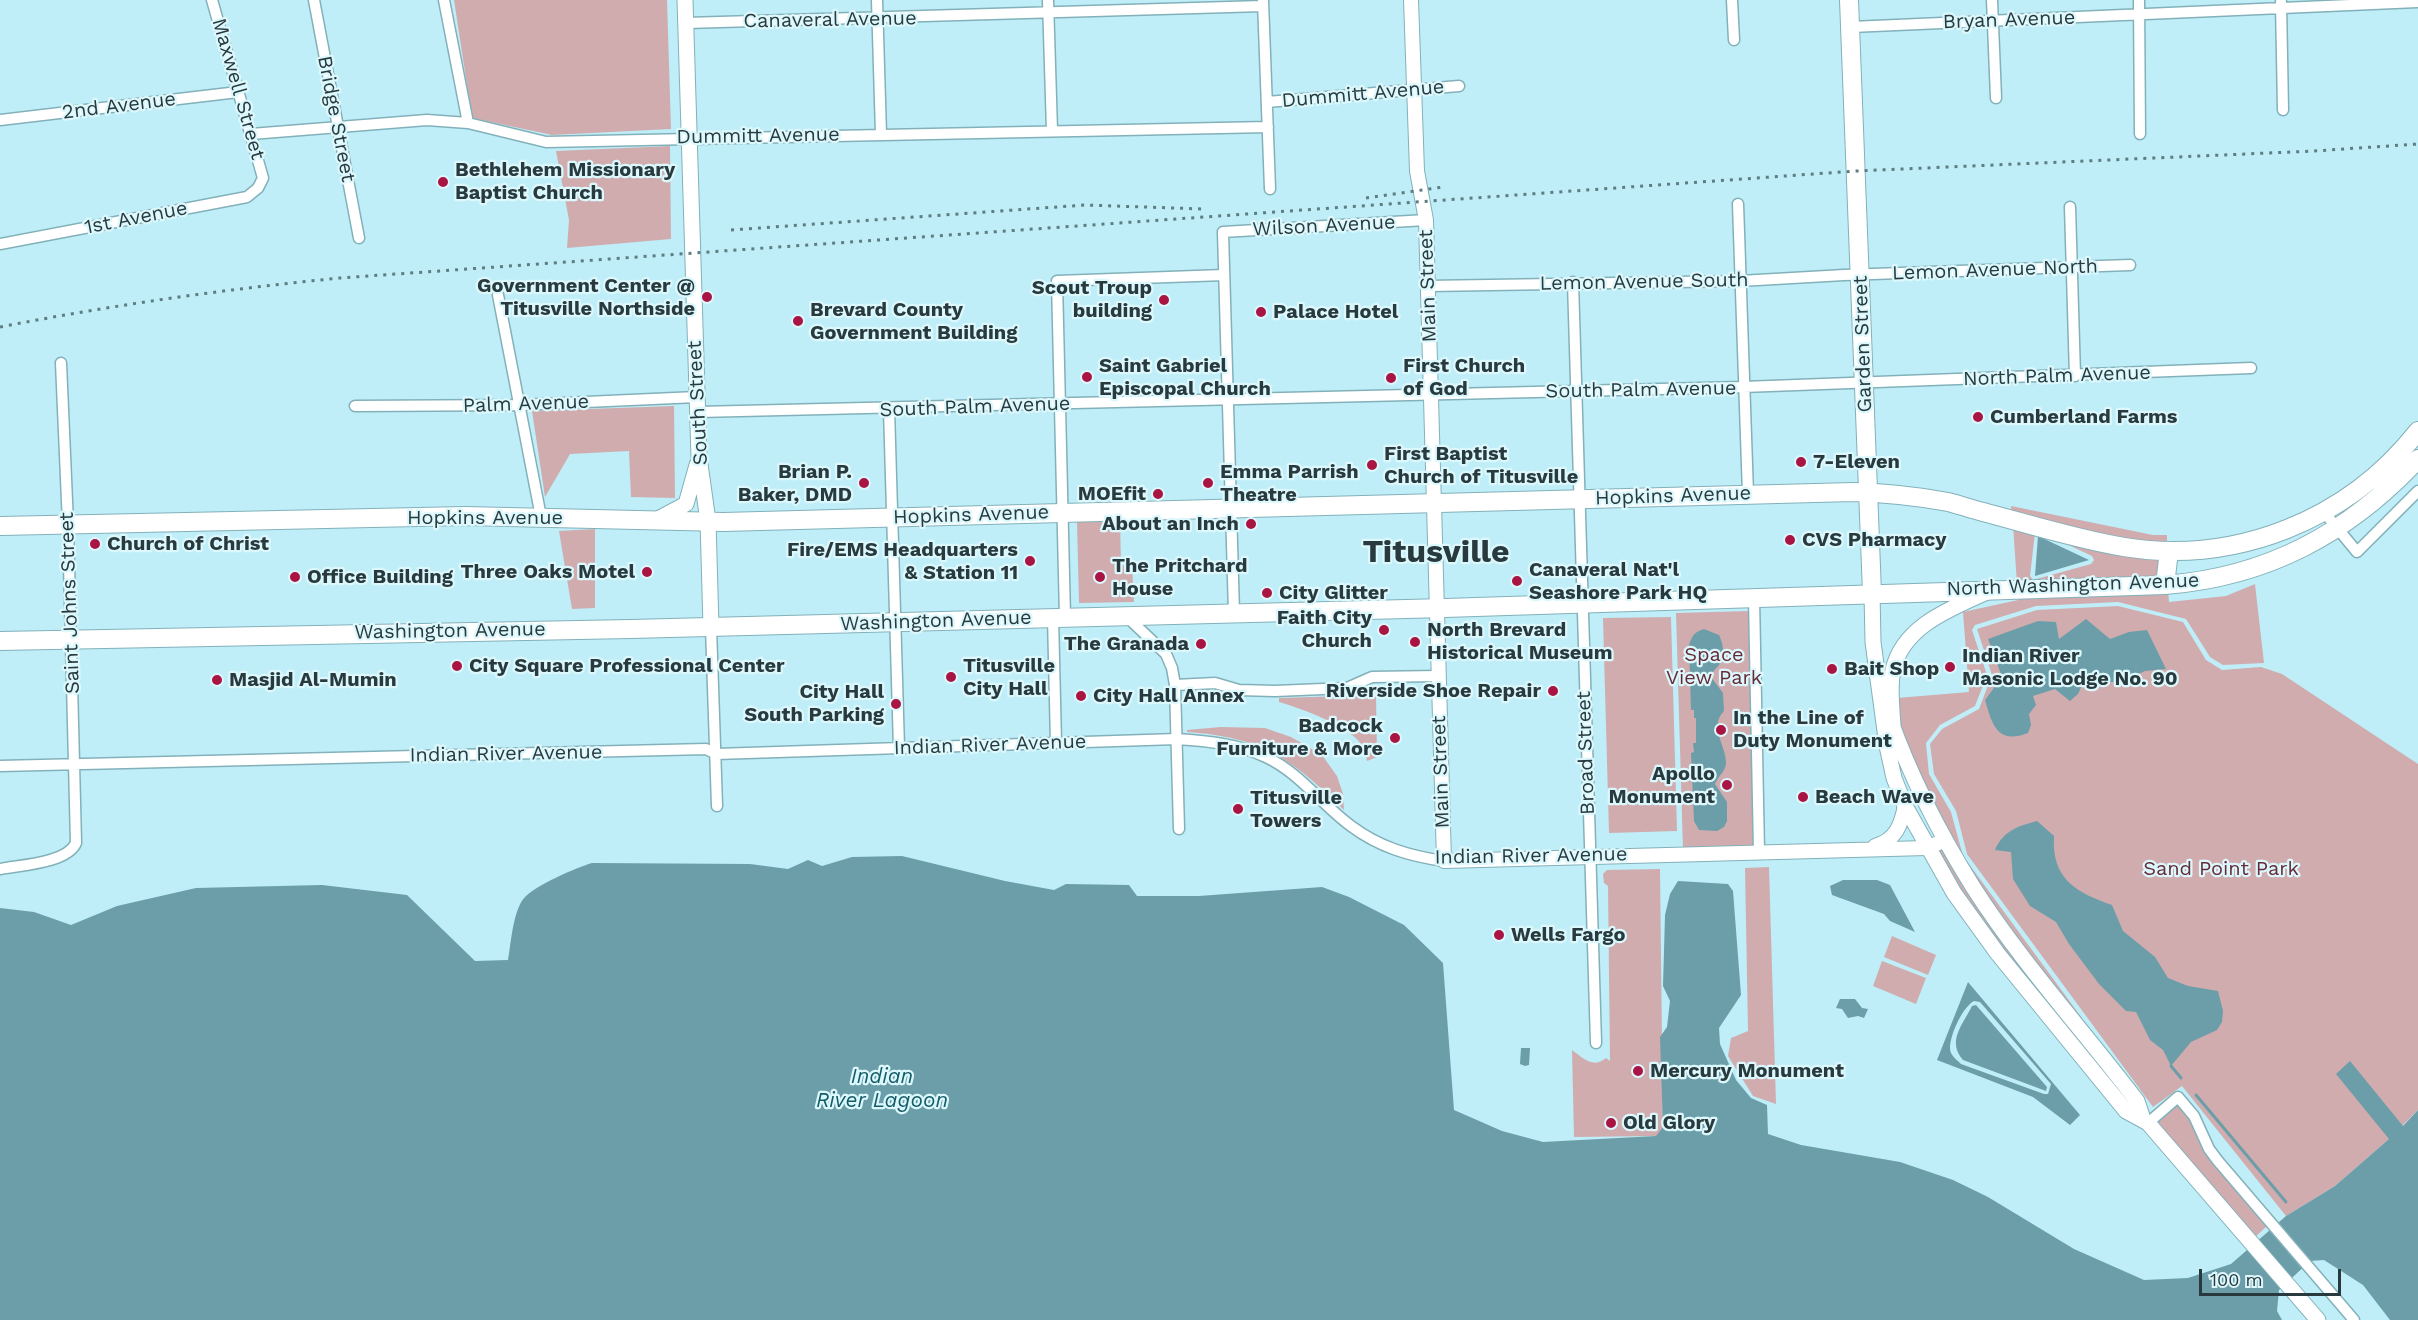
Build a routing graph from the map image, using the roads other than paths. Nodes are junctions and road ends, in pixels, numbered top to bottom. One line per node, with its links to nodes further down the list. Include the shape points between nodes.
1 (212, 0): 24 (street, Maxwell Street)
2 (314, 0): 30 (street, Bridge Street)
3 (444, 0): 29 (street)
4 (685, 0): 19 (main road, South Street)
5 (877, 0): 17 (street)
6 (1048, 0): 15 (street)
7 (1411, 0): 23 (street, Main Street)
8 (1732, 0): 21 (street)
9 (1850, 0): 20 (main road, Garden Street)
10 (1992, 0): 18 (street)
11 (2139, 0): 16 (street)
12 (2418, 2): 14 (street, Bryan Avenue)
13 (1263, 3): 15 (street, Canaveral Avenue); 26 (street)
14 (2281, 4): 16 (street, Bryan Avenue); 27 (street)
15 (1048, 14): 17 (street, Canaveral Avenue); 32 (street)
16 (2139, 15): 18 (street, Bryan Avenue); 35 (street)
17 (877, 19): 19 (street, Canaveral Avenue); 34 (street)
18 (1993, 20): 20 (street, Bryan Avenue); 25 (street)
19 (686, 23): 36 (main road, South Street)
20 (1851, 27): 47 (main road, Garden Street)
21 (1734, 40)
22 (1460, 86): 23 (street, Dummitt Avenue)
23 (1414, 89): 26 (street, Dummitt Avenue); 41 (street, Main Street, via 1417,171)
24 (238, 92): 28 (street, 2nd Avenue); 33 (street, Maxwell Street)
25 (1996, 98)
26 (1267, 102): 31 (street)
27 (2283, 110)
28 (0, 120)
29 (468, 123): 30 (street, Dummitt Avenue, via 427,120); 36 (street, Dummitt Avenue, via 546,142)
30 (336, 127): 33 (street, Dummitt Avenue); 42 (street, Bridge Street)
31 (1268, 127): 32 (street, Dummitt Avenue); 38 (street)
32 (1052, 131): 34 (street, Dummitt Avenue)
33 (251, 134): 37 (street, Maxwell Street)
34 (881, 134): 36 (street, Dummitt Avenue)
35 (2140, 134)
36 (689, 138): 62 (main road, South Street)
37 (263, 178): 43 (street, 1st Avenue, via 247,196)
38 (1270, 189)
39 (1738, 204): 48 (street)
40 (2070, 207): 45 (street)
41 (1426, 220): 46 (street, Wilson Avenue, via 1223,232); 50 (street, Main Street)
42 (359, 238)
43 (0, 244)
44 (2130, 265): 45 (street, Lemon Avenue North)
45 (2072, 268): 47 (street, Lemon Avenue North); 54 (street)
46 (1224, 275): 59 (street); 60 (street, via 1057,280)
47 (1860, 275): 48 (street, Lemon Avenue South); 55 (main road, Garden Street)
48 (1740, 281): 49 (street, Lemon Avenue South); 56 (street)
49 (1573, 282): 50 (street, Lemon Avenue South); 57 (street, Broad Street)
50 (1428, 286): 58 (street, Main Street)
51 (498, 295): 61 (street)
52 (61, 363): 81 (street, Saint Johns Street)
53 (2250, 368): 54 (street, North Palm Avenue)
54 (2075, 376): 55 (street, North Palm Avenue)
55 (1864, 383): 56 (street, South Palm Avenue); 69 (main road, Garden Street)
56 (1743, 387): 57 (street, South Palm Avenue); 70 (street)
57 (1575, 392): 58 (street, South Palm Avenue); 71 (street, Broad Street)
58 (1431, 395): 59 (street, South Palm Avenue); 72 (street, Main Street)
59 (1229, 401): 60 (street, South Palm Avenue); 73 (street)
60 (1060, 404): 64 (street, South Palm Avenue); 75 (street)
61 (519, 405): 62 (street, Palm Avenue); 63 (street, Palm Avenue); 77 (street)
62 (697, 405): 64 (street, South Palm Avenue); 66 (main road, South Street)
63 (355, 406)
64 (889, 409): 78 (street)
65 (2418, 431): 76 (main road, North Washington Avenue, via 2376,476)
66 (699, 457): 79 (main road, via 686,504); 80 (main road, South Street)
67 (2418, 459): 83 (main road, North Washington Avenue, via 2390,488)
68 (2418, 491): 83 (street, via 2357,552)
69 (1869, 493): 70 (main road, Hopkins Avenue); 74 (main road, Hopkins Avenue, via 1947,502); 87 (main road, Garden Street)
70 (1748, 494): 71 (main road, Hopkins Avenue)
71 (1579, 499): 72 (main road, Hopkins Avenue); 89 (street, Broad Street)
72 (1433, 502): 73 (main road, Hopkins Avenue); 90 (street, Main Street)
73 (1232, 508): 75 (main road, Hopkins Avenue); 91 (street)
74 (1976, 511): 84 (main road, North Washington Avenue, via 2103,543)
75 (1063, 512): 78 (main road, Hopkins Avenue); 93 (street)
76 (2324, 512): 83 (street); 84 (main road, North Washington Avenue, via 2287,530 2247,542)
77 (541, 517): 79 (main road, Hopkins Avenue); 81 (main road, Hopkins Avenue)
78 (893, 517): 80 (main road, Hopkins Avenue); 94 (street)
79 (656, 520): 80 (main road, Hopkins Avenue)
80 (708, 521): 95 (main road, South Street)
81 (68, 524): 82 (main road, Hopkins Avenue); 96 (street, Saint Johns Street)
82 (0, 526)
83 (2338, 529): 85 (main road, North Washington Avenue, via 2255,568)
84 (2169, 551): 85 (main road)
85 (2165, 585): 86 (main road, North Washington Avenue)
86 (1992, 590): 87 (main road, North Washington Avenue); 101 (main road, via 1934,618 1909,637 1894,668)
87 (1872, 593): 88 (main road, Washington Avenue); 100 (main road, Garden Street)
88 (1754, 598): 89 (main road, Washington Avenue); 114 (street)
89 (1582, 603): 90 (main road, Washington Avenue); 115 (street, Broad Street)
90 (1437, 608): 91 (main road, Washington Avenue); 98 (street, Main Street)
91 (1234, 613): 92 (main road, Washington Avenue)
92 (1125, 615): 93 (main road, Washington Avenue); 99 (street, via 1166,654)
93 (1059, 617): 94 (main road, Washington Avenue); 103 (street)
94 (896, 622): 95 (main road, Washington Avenue); 104 (street)
95 (711, 627): 96 (main road, Washington Avenue); 105 (street, South Street)
96 (71, 639): 97 (main road, Washington Avenue); 106 (street, Saint Johns Street)
97 (0, 641)
98 (1438, 676): 99 (street, via 1372,677 1347,688 1275,691 1239,690 1215,683); 116 (street, Main Street)
99 (1175, 685): 102 (street)
100 (1879, 688): 101 (main road, Garden Street); 109 (main road, Garden Street, via 1894,778)
101 (1893, 729): 111 (main road, Garden Street, via 1903,758)
102 (1177, 739): 103 (street, Indian River Avenue); 110 (street); 116 (street, Indian River Avenue, via 1241,747 1267,757 1295,774 1350,825 1383,846)
103 (1056, 743): 104 (street, Indian River Avenue)
104 (899, 748): 105 (street, Indian River Avenue)
105 (716, 754): 106 (street, Indian River Avenue, via 706,749); 108 (street, South Street)
106 (74, 765): 107 (street, Indian River Avenue); 117 (street, Saint Johns Street, via 73,850 64,856)
107 (0, 766)
108 (717, 806)
109 (1905, 806): 112 (street, via 1901,825 1888,843); 113 (main road, Garden Street)
110 (1179, 830)
111 (1945, 840): 113 (street, Indian River Avenue); 119 (main road, Garden Street, via 2015,946 2137,1101)
112 (1868, 848): 113 (street, Indian River Avenue); 114 (street, Indian River Avenue)
113 (1928, 848): 119 (main road, Garden Street, via 1954,893 2017,980 2126,1110)
114 (1759, 852): 115 (street, Indian River Avenue)
115 (1590, 855): 116 (street, Indian River Avenue); 118 (street, Broad Street)
116 (1444, 861)
117 (0, 869)
118 (1596, 1043)
119 (2146, 1121): 120 (main road); 121 (street, via 2178,1097 2194,1116 2218,1161)
120 (2318, 1320)
121 (2354, 1320)

